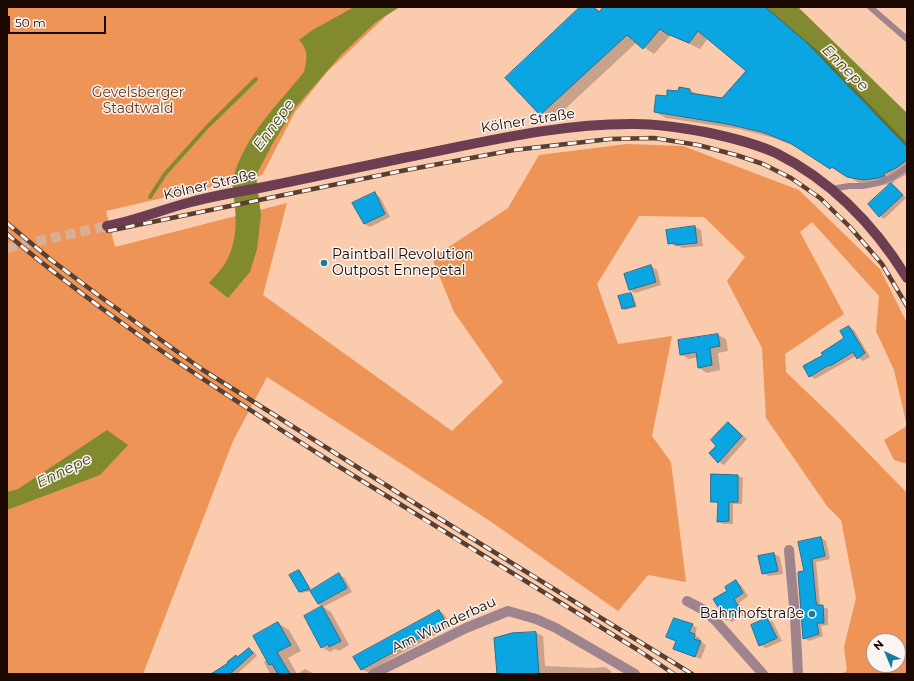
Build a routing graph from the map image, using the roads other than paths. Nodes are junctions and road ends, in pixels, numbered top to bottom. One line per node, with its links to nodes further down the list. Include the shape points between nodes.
1 (870, 7): 2 (lane)
2 (907, 38)
3 (907, 167): 4 (lane, via 878,183)
4 (831, 189): 5 (main road, Kölner Straße, via 776,153 748,143 696,130 636,124 580,127 511,136 231,193); 6 (main road, Kölner Straße, via 846,201 885,245)
5 (107, 226)
6 (907, 278)
7 (789, 550): 12 (street)
8 (687, 601): 11 (street, via 704,610 715,620)
9 (373, 674): 10 (street, Am Wunderbau, via 466,628 508,611 556,628)
10 (634, 674)
11 (763, 674)
12 (798, 674)

